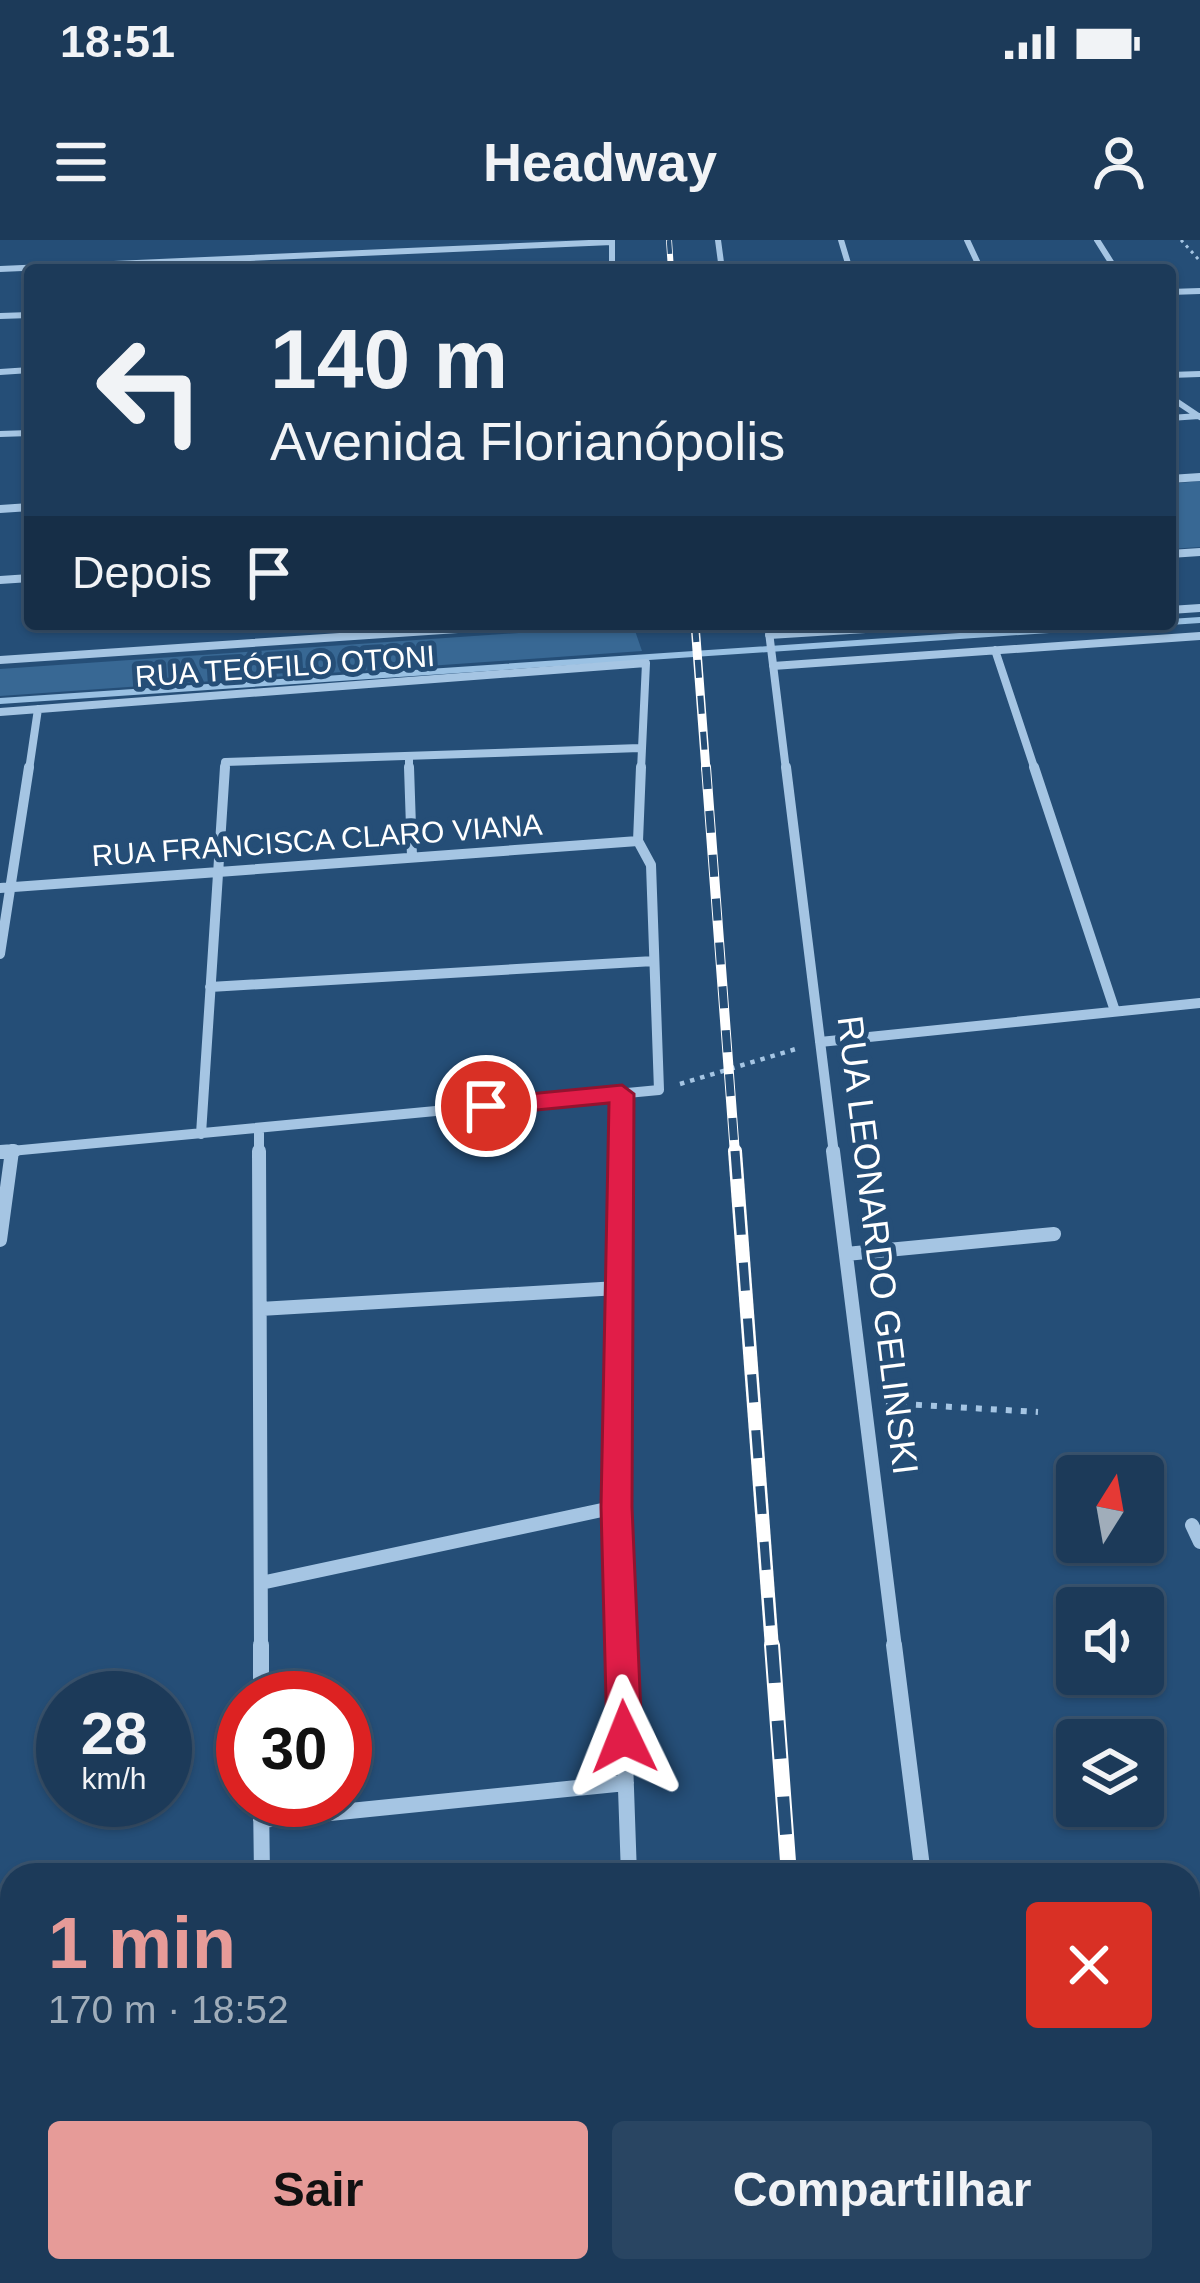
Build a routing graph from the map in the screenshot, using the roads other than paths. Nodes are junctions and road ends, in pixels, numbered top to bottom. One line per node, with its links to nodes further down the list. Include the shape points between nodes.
1 (212, 240): 6 (street)
2 (416, 240): 4 (street)
3 (612, 241): 4 (street)
4 (419, 250): 5 (street)
5 (313, 255): 6 (street); 8 (street)
6 (212, 260): 7 (street)
7 (118, 264)
8 (314, 264)
9 (1176, 367): 12 (street)
10 (1200, 374): 12 (street)
11 (1176, 375): 12 (street)
12 (1181, 375)
13 (446, 630): 18 (street)
14 (840, 630): 15 (street)
15 (769, 634): 19 (street, RUA LEONARDO GELINSKI)
16 (1200, 636): 17 (street)
17 (995, 650): 19 (street); 32 (street)
18 (0, 661)
19 (773, 663): 33 (street, RUA LEONARDO GELINSKI)
20 (38, 709): 21 (street, RUA TEÓFILO OTONI); 22 (street, RUA TEÓFILO OTONI, via 646,664); 27 (street)
21 (0, 712)
22 (640, 748): 23 (street); 24 (street)
23 (409, 756): 25 (street); 26 (street, via 225,762)
24 (638, 841): 25 (street, RUA FRANCISCA CLARO VIANA); 29 (street, via 651,865)
25 (412, 856): 26 (street, RUA FRANCISCA CLARO VIANA)
26 (218, 870): 27 (street, RUA FRANCISCA CLARO VIANA); 30 (street)
27 (5, 888): 28 (street)
28 (0, 953)
29 (654, 961): 30 (street); 34 (street, via 659,1090)
30 (210, 987): 36 (street)
31 (1200, 1003): 32 (street)
32 (1115, 1011): 33 (street)
33 (820, 1042): 40 (street, RUA LEONARDO GELINSKI)
34 (622, 1094): 35 (street); 41 (street)
35 (259, 1128): 36 (street); 42 (street)
36 (201, 1133): 37 (street)
37 (6, 1152): 39 (street)
38 (1054, 1234): 40 (street)
39 (0, 1240)
40 (846, 1254): 53 (street, RUA LEONARDO GELINSKI)
41 (618, 1288): 42 (street); 43 (street)
42 (260, 1309): 46 (street)
43 (616, 1507): 46 (street); 48 (street)
44 (1192, 1525): 45 (street)
45 (1200, 1542)
46 (261, 1583): 47 (street)
47 (261, 1671)
48 (626, 1783): 49 (street); 52 (street)
49 (372, 1809)
50 (261, 1827): 51 (street)
51 (262, 1863)
52 (629, 1863)
53 (922, 1863)

